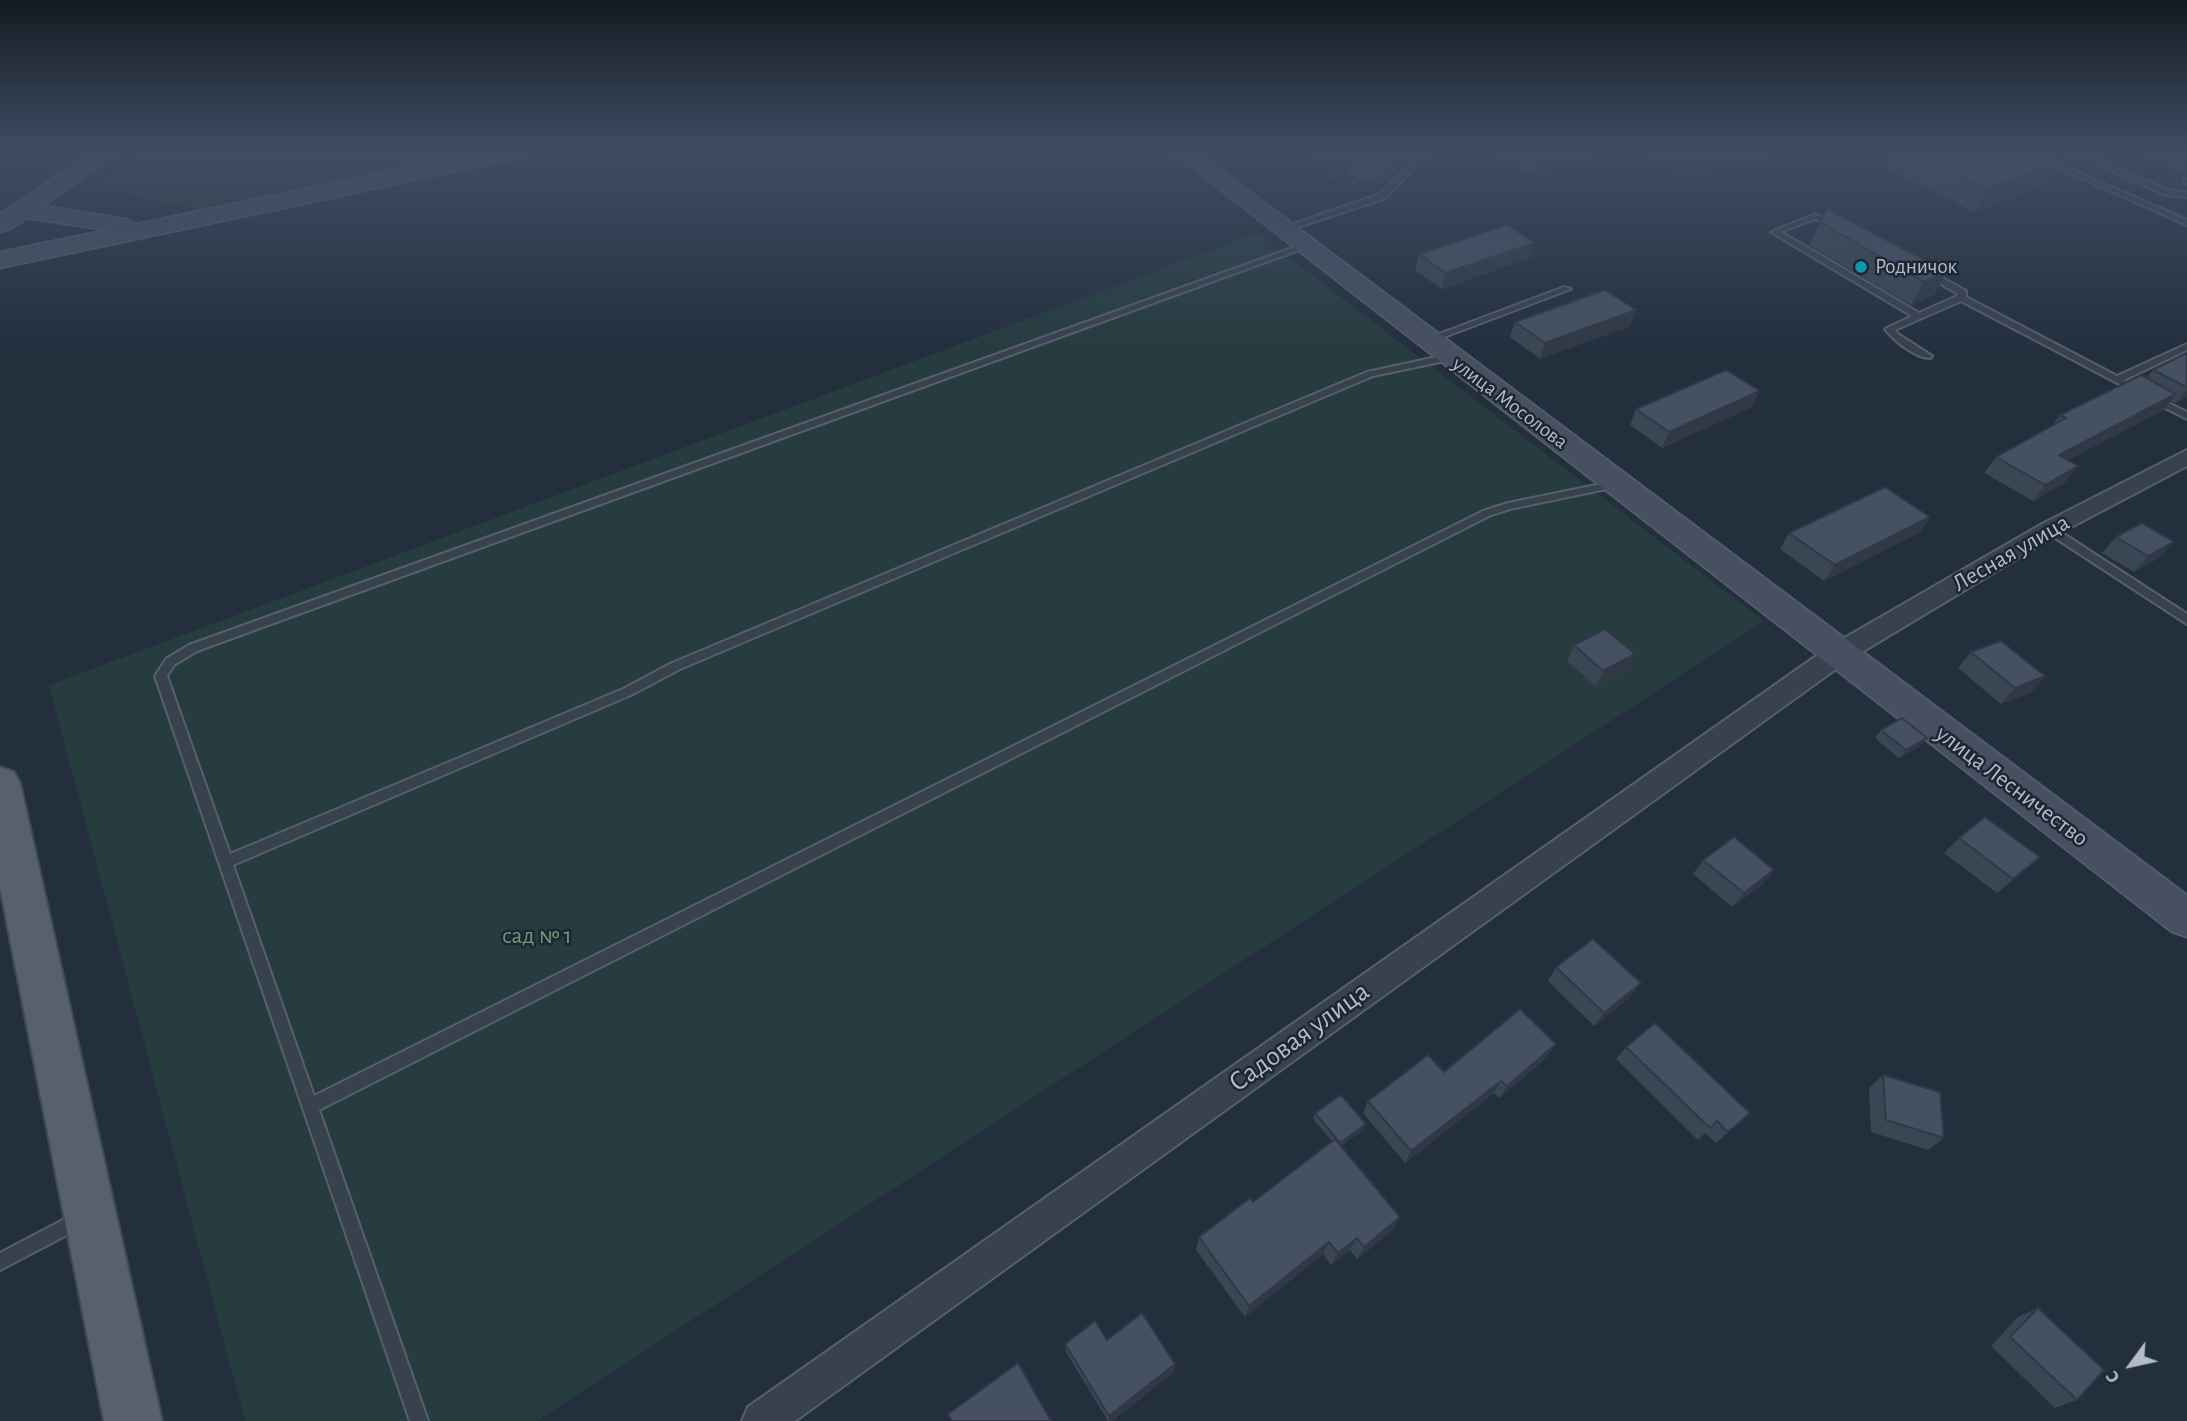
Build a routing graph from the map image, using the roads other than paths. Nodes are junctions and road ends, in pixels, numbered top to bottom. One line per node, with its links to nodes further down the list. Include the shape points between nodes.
1 (79, 218): 7 (street)
2 (199, 218): 7 (street)
3 (1269, 218): 9 (street, улица Мосолова)
4 (1336, 218): 9 (lane)
5 (1809, 218): 14 (lane, via 1775,232)
6 (1826, 218): 8 (lane)
7 (148, 229): 10 (street)
8 (1847, 230)
9 (1294, 238): 16 (street, улица Мосолова); 28 (lane, via 193,648 170,662 161,676)
10 (0, 260)
11 (1917, 267): 13 (lane, via 1963,293)
12 (1567, 289): 16 (lane)
13 (1961, 298): 14 (lane); 18 (lane)
14 (1918, 316): 17 (lane, via 1890,329)
15 (2187, 347): 18 (lane)
16 (1439, 348): 23 (street, улица Мосолова); 28 (lane, via 676,666 614,697)
17 (1927, 356)
18 (2117, 380): 19 (lane)
19 (2129, 386)
20 (2140, 392): 21 (lane)
21 (2187, 416)
22 (2185, 461): 24 (street, Лесная улица)
23 (1616, 484): 26 (street, улица Мосолова); 30 (lane, via 1488,513)
24 (2050, 529): 25 (lane); 26 (street, Лесная улица)
25 (2187, 620)
26 (1838, 654): 29 (street, улица Лесничество); 35 (street, Садовая улица)
27 (0, 783): 31 (main road)
28 (226, 862): 30 (lane)
29 (2187, 919)
30 (310, 1106): 34 (lane)
31 (90, 1214): 32 (lane); 33 (main road)
32 (0, 1262)
33 (133, 1421)
34 (419, 1421)
35 (762, 1421)

